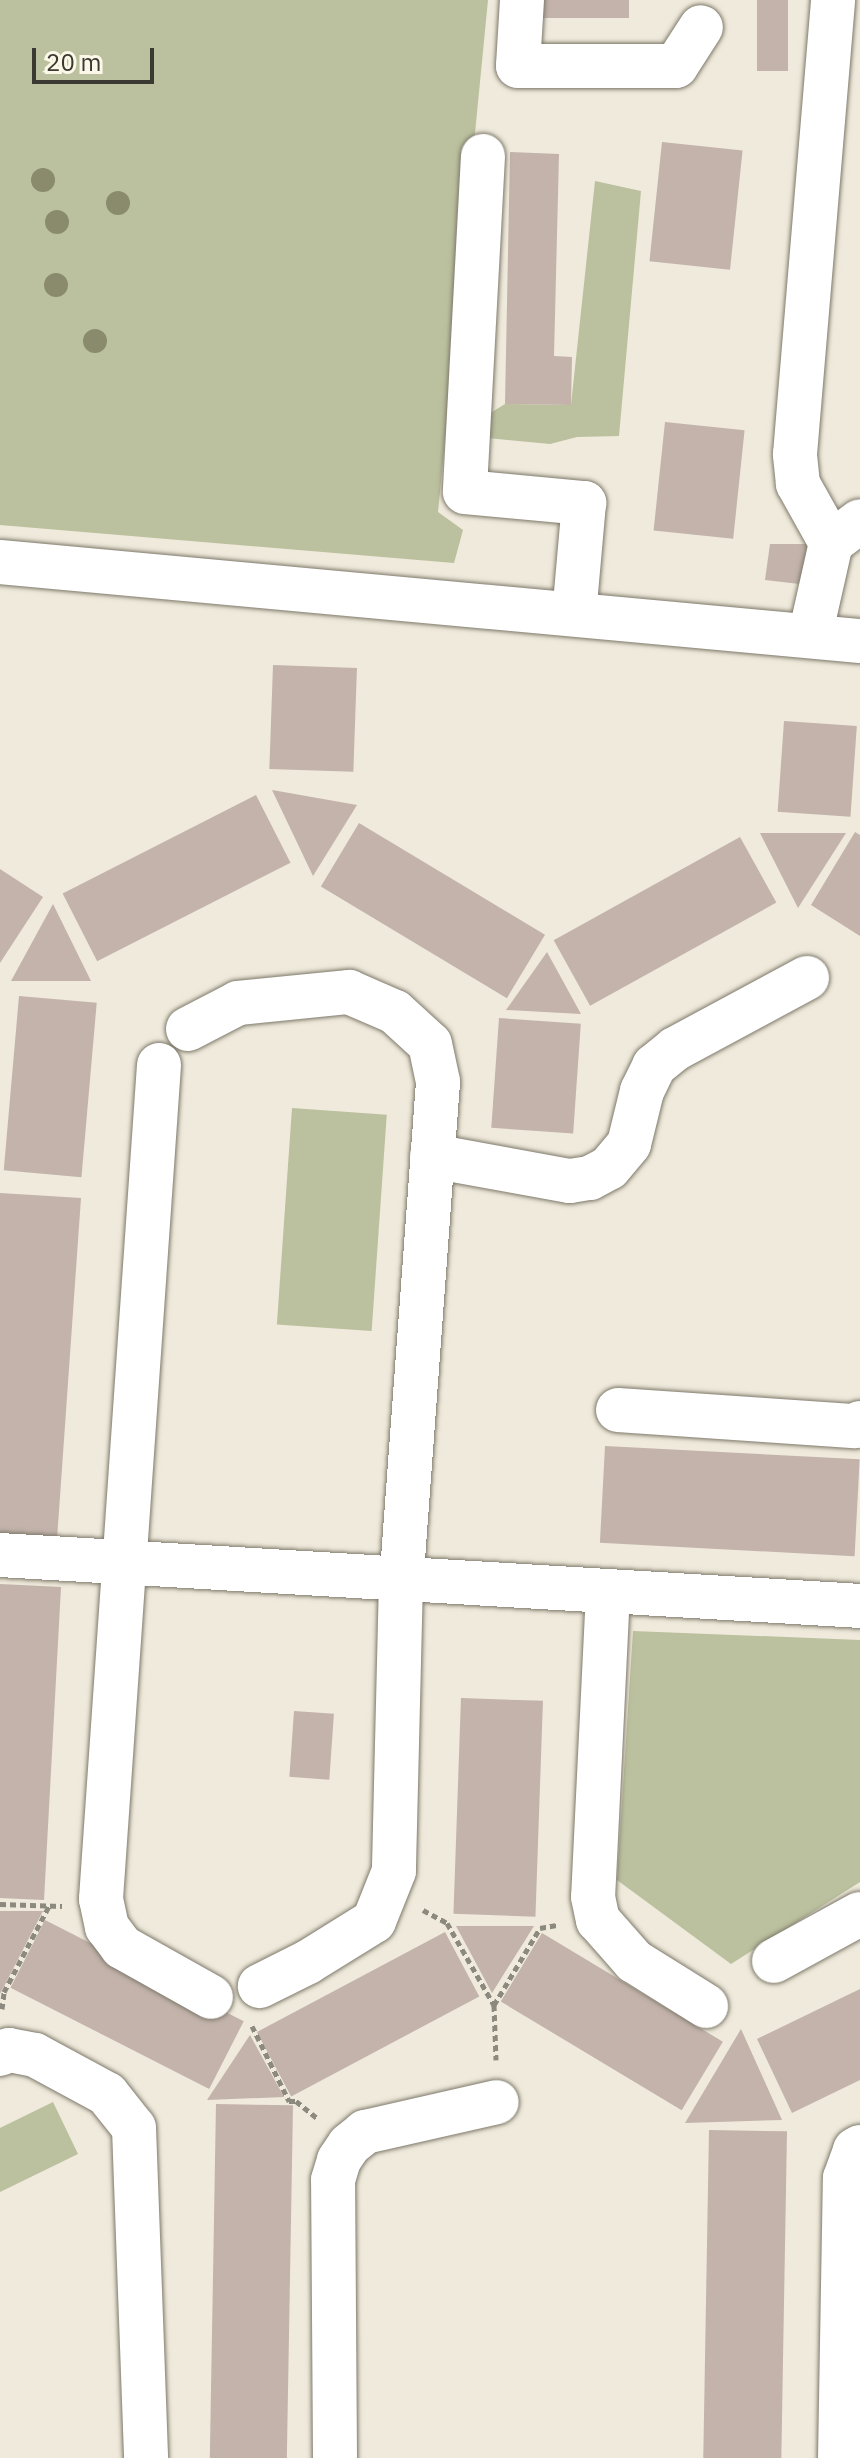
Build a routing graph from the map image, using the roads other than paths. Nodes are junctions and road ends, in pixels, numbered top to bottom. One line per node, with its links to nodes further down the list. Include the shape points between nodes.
1 (522, 0): 3 (lane, via 518,66 676,66)
2 (833, 0): 5 (lane, via 795,454 798,484)
3 (701, 27)
4 (483, 156): 7 (lane, via 465,492 584,503)
5 (846, 532): 8 (lane)
6 (0, 562): 7 (lane)
7 (574, 614): 8 (lane)
8 (810, 636): 9 (lane)
9 (860, 641)
10 (807, 978): 13 (lane, via 675,1049 654,1066 629,1144 609,1168 590,1178 570,1181)
11 (188, 1029): 13 (lane, via 238,1003 349,992 395,1012 430,1044 438,1082)
12 (159, 1065): 17 (lane)
13 (432, 1156): 18 (lane)
14 (618, 1410): 15 (lane)
15 (860, 1423)
16 (0, 1555): 17 (lane)
17 (122, 1563): 18 (lane); 24 (lane, via 103,1909 107,1927 122,1947)
18 (401, 1580): 19 (lane); 23 (lane, via 394,1871 374,1921)
19 (608, 1592): 20 (lane); 25 (lane, via 593,1897 598,1920 634,1961)
20 (860, 1606)
21 (860, 1914): 22 (lane)
22 (774, 1961)
23 (260, 1986)
24 (211, 1997)
25 (706, 2006)
26 (0, 2054): 29 (lane, via 9,2050 35,2055 107,2094 134,2128)
27 (497, 2102): 30 (lane, via 365,2132 349,2145 333,2180)
28 (860, 2147): 31 (lane, via 845,2178)
29 (146, 2458)
30 (335, 2458)
31 (840, 2458)

